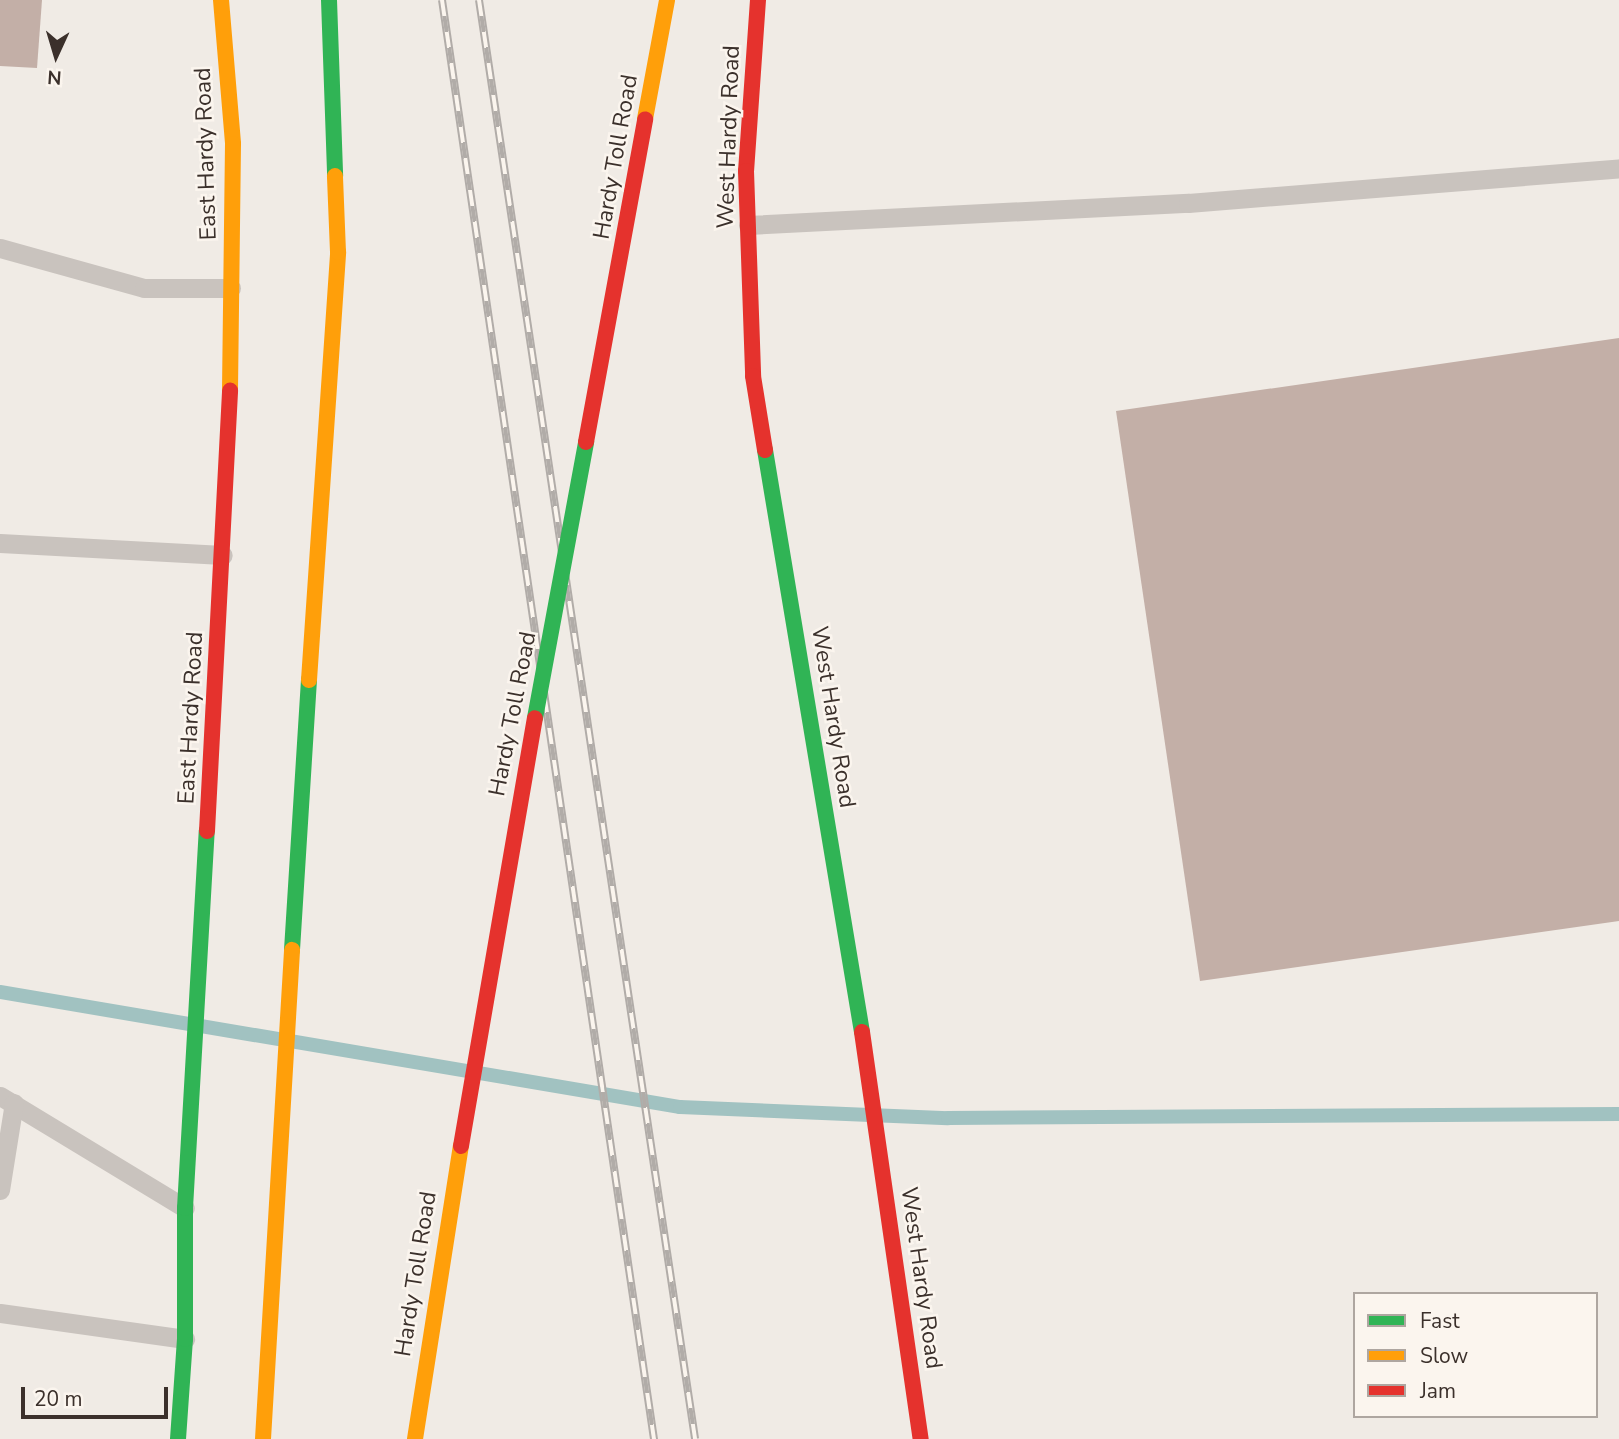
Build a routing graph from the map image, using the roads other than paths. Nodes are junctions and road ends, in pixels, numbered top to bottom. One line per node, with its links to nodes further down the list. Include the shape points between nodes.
1 (221, 0): 8 (main road, East Hardy Road, via 233,144)
2 (329, 0): 17 (main road, via 338,252)
3 (667, 0): 18 (main road, Hardy Toll Road, bridge, via 485,989)
4 (758, 0): 6 (main road, West Hardy Road, via 746,171)
5 (1619, 168): 6 (lane, via 1188,203)
6 (747, 225): 19 (main road, West Hardy Road, via 753,376 866,1058)
7 (0, 248): 8 (lane, via 144,288)
8 (231, 288): 10 (main road, East Hardy Road)
9 (0, 543): 10 (lane)
10 (223, 555): 13 (main road, East Hardy Road)
11 (7, 1100): 12 (lane); 13 (lane)
12 (0, 1190)
13 (185, 1208): 15 (main road, East Hardy Road)
14 (0, 1313): 15 (lane)
15 (185, 1339): 16 (main road, East Hardy Road)
16 (178, 1439)
17 (263, 1439)
18 (415, 1439)
19 (921, 1439)

